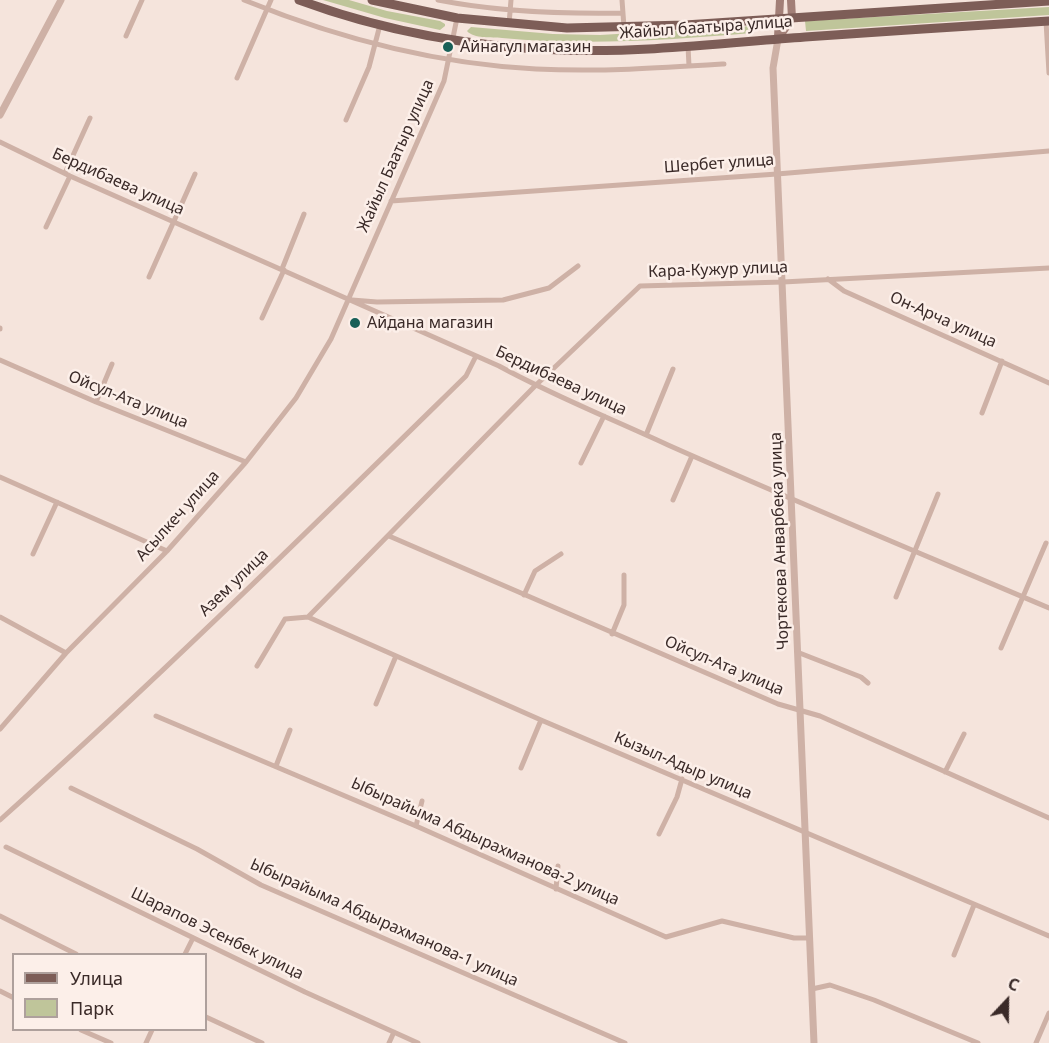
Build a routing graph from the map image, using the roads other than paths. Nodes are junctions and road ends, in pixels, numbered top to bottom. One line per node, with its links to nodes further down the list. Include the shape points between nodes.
1 (61, 0): 33 (street)
2 (142, 0): 23 (street)
3 (244, 0): 13 (street)
4 (271, 0): 13 (street)
5 (299, 0): 21 (main road, Жайыл баатыра улица)
6 (372, 0): 16 (main road, Жайыл баатыра улица)
7 (438, 0): 14 (street)
8 (511, 0): 14 (street)
9 (622, 0): 15 (street)
10 (780, 0): 17 (main road)
11 (791, 0): 18 (main road)
12 (1049, 1): 18 (main road, Жайыл баатыра улица)
13 (268, 10): 26 (street); 32 (street)
14 (510, 10): 15 (street); 20 (street)
15 (622, 13): 22 (street)
16 (457, 18): 20 (main road, Жайыл баатыра улица); 24 (street, Жайыл Баатыр улица)
17 (780, 18): 18 (main road, Жайыл баатыра улица); 22 (main road, Жайыл баатыра улица); 25 (main road)
18 (792, 18): 25 (main road)
19 (1047, 21): 25 (main road, Жайыл баатыра улица); 31 (street)
20 (510, 24): 22 (main road, Жайыл баатыра улица)
21 (380, 25): 24 (main road, Жайыл баатыра улица); 26 (street)
22 (624, 27)
23 (126, 36)
24 (453, 39): 27 (main road, Жайыл баатыра улица, via 562,50); 28 (street, Жайыл Баатыр улица)
25 (778, 39): 27 (main road, Жайыл баатыра улица); 39 (street, Чортекова Анварбека улица, via 773,68)
26 (375, 44): 28 (street); 35 (street)
27 (688, 46): 30 (street)
28 (449, 59): 30 (street, via 556,70); 41 (street, Жайыл Баатыр улица, via 444,81)
29 (724, 63): 30 (street)
30 (689, 66)
31 (1049, 72)
32 (237, 78)
33 (0, 115)
34 (90, 118): 40 (street)
35 (346, 120)
36 (0, 142): 40 (street, Бердибаева улица)
37 (1049, 151): 39 (street, Шербет улица)
38 (195, 174): 43 (street)
39 (777, 174): 41 (street, Шербет улица); 50 (street, Чортекова Анварбека улица)
40 (67, 175): 43 (street, Бердибаева улица); 44 (street)
41 (391, 201): 51 (street, Жайыл Баатыр улица)
42 (304, 214): 47 (street)
43 (174, 221): 47 (street, Бердибаева улица); 48 (street)
44 (46, 227)
45 (578, 266): 51 (street, via 549,288 503,300)
46 (1049, 268): 49 (street, Кара-Кужур улица)
47 (283, 269): 51 (street, Бердибаева улица); 52 (street)
48 (150, 277)
49 (828, 279): 50 (street, Кара-Кужур улица); 55 (street, Он-Арча улица, via 844,291)
50 (783, 282): 59 (street, Кара-Кужур улица, via 640,286); 70 (street, Чортекова Анварбека улица)
51 (347, 300): 53 (street, Бердибаева улица); 65 (street, Асылкеч улица, via 331,339 296,398)
52 (262, 318)
53 (476, 356): 59 (street, Бердибаева улица); 106 (street, Азем улица, via 466,376 324,515 167,667)
54 (0, 360): 60 (street, Ойсул-Ата улица)
55 (1002, 361): 58 (street, Он-Арча улица); 61 (street)
56 (112, 364): 60 (street)
57 (673, 369): 63 (street)
58 (1049, 383)
59 (535, 386): 62 (street, Бердибаева улица); 72 (street, Кара-Кужур улица)
60 (96, 402): 65 (street, Ойсул-Ата улица)
61 (982, 413)
62 (604, 416): 63 (street, Бердибаева улица); 66 (street)
63 (646, 435): 64 (street, Бердибаева улица)
64 (693, 456): 69 (street); 70 (street, Бердибаева улица)
65 (246, 462): 74 (street, Асылкеч улица)
66 (580, 463)
67 (0, 477): 71 (street)
68 (938, 494): 75 (street)
69 (673, 500)
70 (792, 500): 75 (street, Бердибаева улица); 87 (street, Чортекова Анварбека улица)
71 (57, 502): 74 (street); 76 (street)
72 (389, 536): 79 (street, Ойсул-Ата улица); 84 (street, Кара-Кужур улица)
73 (1046, 543): 81 (street)
74 (167, 550): 88 (street, Асылкеч улица)
75 (914, 551): 80 (street); 81 (street, Бердибаева улица)
76 (33, 554)
77 (561, 554): 79 (street, via 535,571)
78 (624, 575): 85 (street, via 624,605)
79 (524, 595): 85 (street, Ойсул-Ата улица)
80 (896, 597)
81 (1023, 597): 82 (street, Бердибаева улица); 86 (street)
82 (1049, 608)
83 (0, 617): 88 (street)
84 (308, 617): 89 (street, Кызыл-Адыр улица); 90 (street, via 285,619)
85 (612, 634): 93 (street, Ойсул-Ата улица)
86 (1001, 648)
87 (798, 652): 91 (street); 93 (street, Чортекова Анварбека улица)
88 (66, 653): 96 (street, Асылкеч улица)
89 (396, 656): 92 (street); 95 (street, Кызыл-Адыр улица)
90 (257, 666)
91 (868, 682)
92 (376, 705)
93 (800, 711): 101 (street, Ойсул-Ата улица); 108 (street, Чортекова Анварбека улица)
94 (156, 716): 99 (street, Ыбырайыма Абдырахманова-2 улица)
95 (541, 720): 100 (street); 102 (street, Кызыл-Адыр улица)
96 (0, 729)
97 (290, 730): 99 (street)
98 (964, 734): 101 (street)
99 (276, 766): 107 (street, Ыбырайыма Абдырахманова-2 улица)
100 (521, 768)
101 (945, 772): 105 (street, Ойсул-Ата улица)
102 (682, 779): 108 (street, Кызыл-Адыр улица); 109 (street)
103 (71, 788): 130 (street, Ыбырайыма Абдырахманова-1 улица, via 261,885)
104 (422, 801): 107 (street)
105 (1049, 818)
106 (0, 820)
107 (416, 826): 112 (street, Ыбырайыма Абдырахманова-2 улица)
108 (805, 833): 113 (street, Кызыл-Адыр улица); 117 (street, Чортекова Анварбека улица)
109 (659, 834)
110 (6, 847): 116 (street, Шарапов Эсенбек улица)
111 (558, 866): 112 (street)
112 (556, 889): 117 (street, Ыбырайыма Абдырахманова-2 улица, via 666,938 722,921 794,938)
113 (974, 905): 115 (street, Кызыл-Адыр улица); 120 (street)
114 (0, 916): 118 (street)
115 (1049, 936)
116 (193, 938): 119 (street); 125 (street, Шарапов Эсенбек улица)
117 (810, 938): 121 (street, Чортекова Анварбека улица)
118 (74, 953)
119 (186, 953)
120 (954, 955)
121 (812, 989): 131 (street, Чортекова Анварбека улица); 132 (street, via 830,985)
122 (1049, 1014): 133 (street)
123 (207, 1017): 127 (street)
124 (85, 1031): 126 (street)
125 (393, 1032): 128 (street); 129 (street, Шарапов Эсенбек улица)
126 (111, 1043)
127 (262, 1043)
128 (388, 1043)
129 (418, 1043)
130 (625, 1043)
131 (814, 1043)
132 (978, 1043)
133 (1036, 1043)

